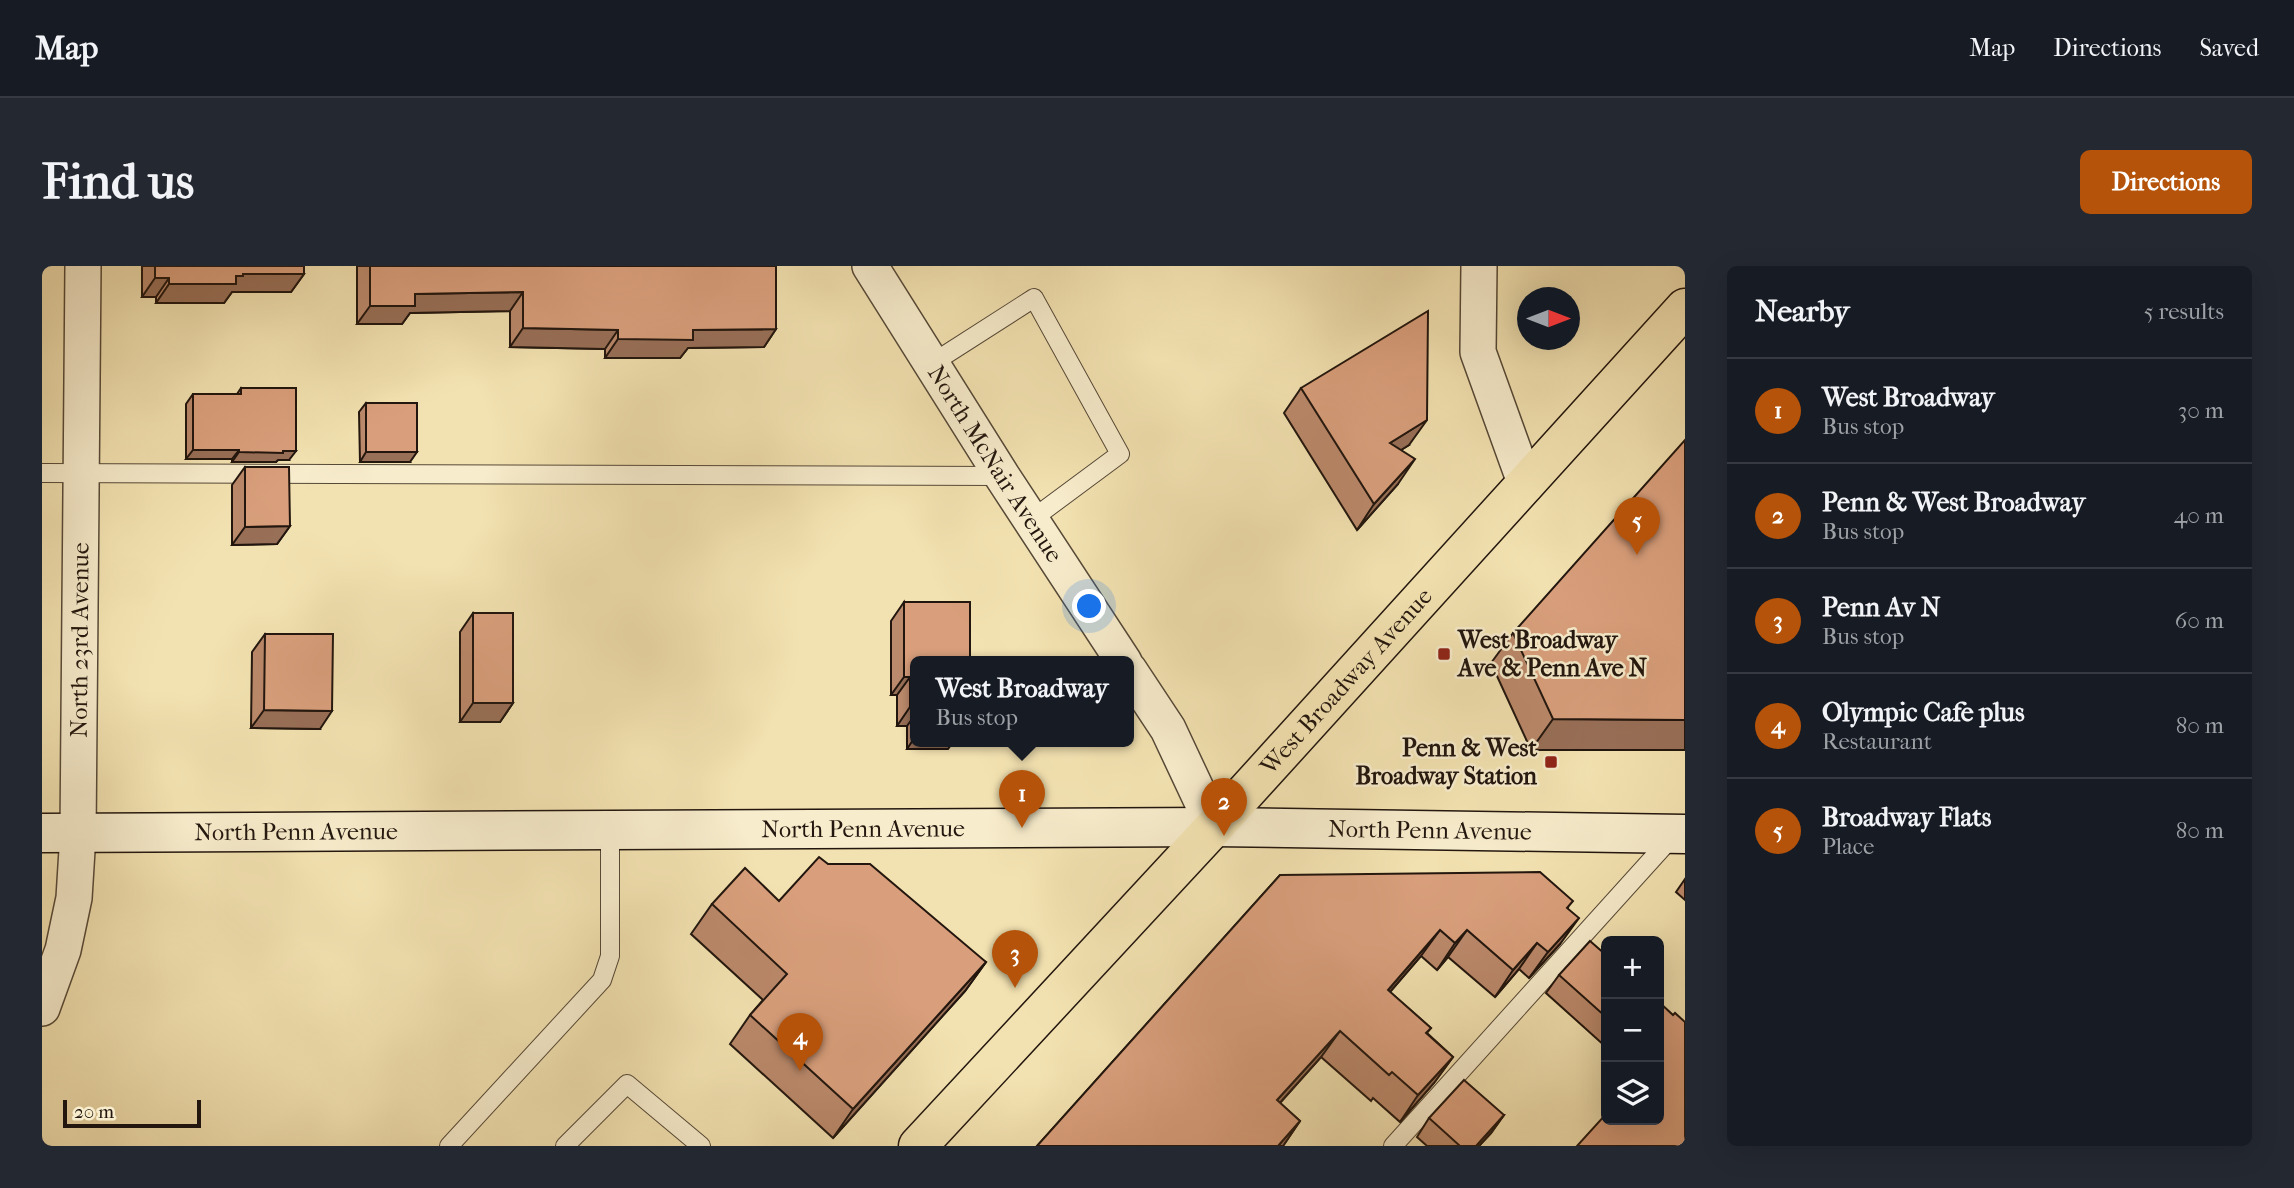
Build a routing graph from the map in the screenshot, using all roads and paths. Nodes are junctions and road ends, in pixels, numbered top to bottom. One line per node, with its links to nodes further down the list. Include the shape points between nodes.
1 (83, 266): 7 (street, North 23rd Avenue)
2 (870, 266): 5 (street, North McNair Avenue)
3 (1479, 266): 9 (street, via 1478,352)
4 (1685, 308): 9 (main road, West Broadway Avenue)
5 (931, 364): 8 (street, North McNair Avenue); 10 (lane, via 1034,298 1120,454)
6 (42, 473): 7 (lane)
7 (81, 473): 8 (lane); 15 (street, North 23rd Avenue)
8 (1002, 476): 10 (street, North McNair Avenue)
9 (1526, 485): 13 (main road, West Broadway Avenue)
10 (1031, 520): 11 (street, North McNair Avenue)
11 (1120, 656)
12 (1134, 678): 13 (street, via 1167,729)
13 (1214, 827): 14 (main road, North Penn Avenue); 16 (main road, North Penn Avenue); 21 (main road, West Broadway Avenue)
14 (610, 830): 15 (main road, North Penn Avenue); 18 (lane, via 610,956 602,979)
15 (60, 834): 17 (street, North 23rd Avenue, via 74,898 63,950)
16 (1679, 834): 22 (lane)
17 (42, 1008)
18 (449, 1146)
19 (565, 1146): 20 (lane, via 627,1084)
20 (701, 1146)
21 (918, 1146)
22 (1393, 1146)

